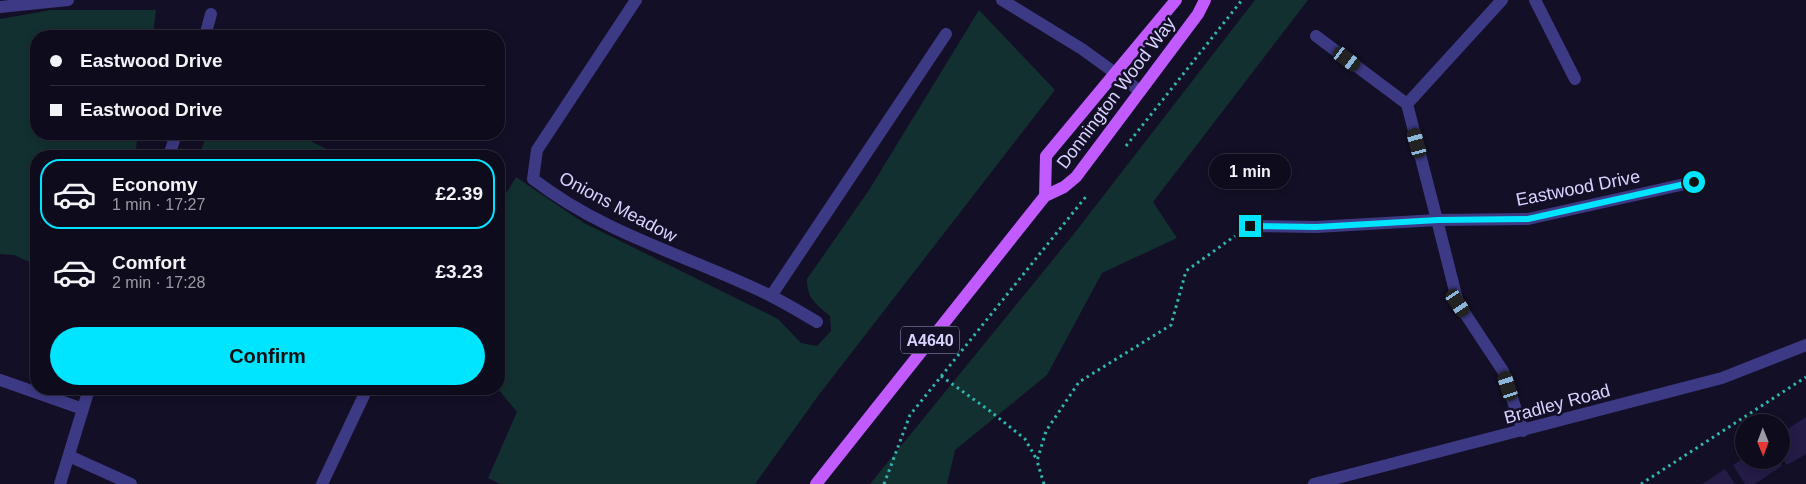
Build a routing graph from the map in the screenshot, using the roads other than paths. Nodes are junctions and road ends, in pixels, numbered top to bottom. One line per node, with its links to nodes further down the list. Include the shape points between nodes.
1 (68, 0): 8 (street)
2 (636, 0): 21 (street, Onions Meadow, via 537,150 533,179 557,198 638,241)
3 (1002, 0): 13 (street)
4 (1176, 0): 13 (main road, Donnington Wood Way)
5 (1205, 0): 15 (main road, Donnington Wood Way / A4640)
6 (1502, 0): 16 (street)
7 (1535, 0): 14 (street)
8 (0, 8)
9 (211, 14): 10 (street)
10 (207, 30)
11 (946, 34): 21 (street)
12 (1316, 36): 16 (street)
13 (1115, 72): 15 (street); 18 (main road, Donnington Wood Way, via 1046,156)
14 (1575, 79)
15 (1140, 91): 18 (main road, Donnington Wood Way / A4640, via 1076,177)
16 (1407, 104): 19 (street)
17 (1694, 182): 19 (street, Eastwood Drive, via 1528,219)
18 (1045, 196): 35 (main road, Donnington Wood Way / A4640)
19 (1438, 220): 20 (street, Eastwood Drive, via 1316,227); 30 (street, via 1458,303 1503,371)
20 (1250, 226)
21 (771, 296): 22 (street, Onions Meadow)
22 (817, 322)
23 (1806, 345): 30 (street, Bradley Road, via 1722,378)
24 (0, 380): 25 (street)
25 (30, 390)
26 (43, 395): 29 (street)
27 (87, 395): 29 (street)
28 (365, 395): 34 (street)
29 (83, 409): 31 (street)
30 (1523, 431): 36 (street, Bradley Road)
31 (69, 456): 32 (street); 33 (street)
32 (60, 484)
33 (131, 484)
34 (322, 484)
35 (816, 484)
36 (1314, 484)

